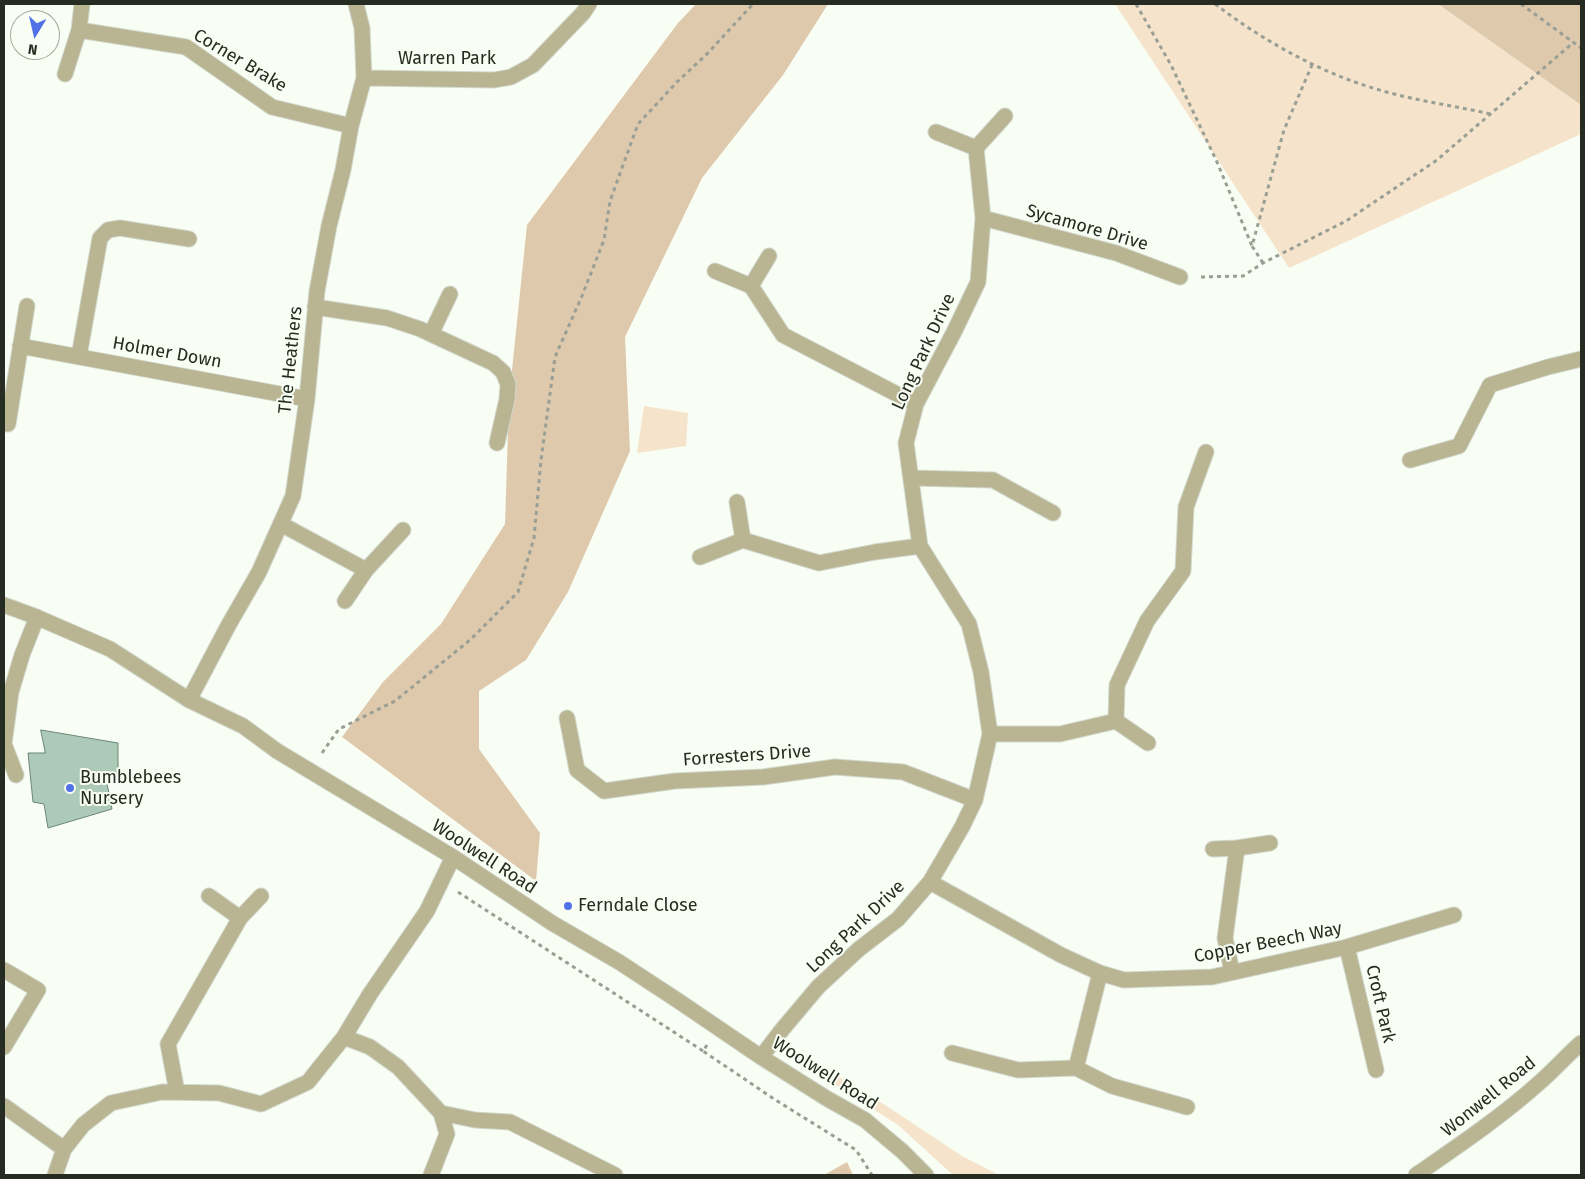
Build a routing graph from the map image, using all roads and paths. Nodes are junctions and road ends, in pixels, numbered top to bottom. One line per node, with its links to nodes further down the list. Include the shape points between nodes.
1 (82, 4): 8 (street)
2 (356, 4): 13 (street, The Heathers, via 362,28)
3 (589, 4): 13 (street, Warren Park, via 533,65 511,77 494,80)
4 (752, 4): 57 (path, via 638,124 610,201 604,240 556,357 540,460 534,538 518,592 470,640 395,701 339,729)
5 (1136, 4): 21 (path, via 1171,65)
6 (1215, 4): 11 (path, via 1238,22)
7 (1521, 4): 9 (path)
8 (79, 30): 12 (street); 16 (street, Corner Brake, via 186,47 272,106)
9 (1574, 42): 10 (path); 14 (path)
10 (1581, 48)
11 (1312, 66): 14 (path, via 1382,91); 21 (path, via 1284,130)
12 (65, 74)
13 (364, 78): 16 (street, The Heathers)
14 (1491, 114): 23 (path, via 1437,160 1346,221)
15 (1005, 116): 18 (street)
16 (351, 126): 29 (street, The Heathers)
17 (936, 132): 18 (street)
18 (976, 148): 19 (street, Long Park Drive)
19 (983, 218): 25 (street, Sycamore Drive, via 1116,254); 35 (street, Long Park Drive, via 978,282)
20 (189, 239): 32 (street, via 120,228 108,230 100,238)
21 (1252, 246): 23 (path)
22 (769, 256): 26 (street)
23 (1262, 263): 25 (path, via 1243,276)
24 (715, 271): 26 (street)
25 (1180, 277)
26 (751, 286): 35 (street, via 782,335)
27 (450, 294): 30 (street)
28 (27, 306): 31 (street)
29 (315, 307): 30 (street, via 387,318); 34 (street, The Heathers)
30 (431, 334): 37 (street, via 493,363 503,372 508,384 507,400)
31 (20, 346): 32 (street, Holmer Down); 36 (street)
32 (79, 356): 34 (street, Holmer Down)
33 (1581, 360): 39 (street, via 1490,385 1459,446)
34 (307, 399): 43 (street, The Heathers, via 294,496)
35 (916, 404): 40 (street, Long Park Drive, via 906,443)
36 (8, 424)
37 (497, 443)
38 (1206, 452): 54 (street, via 1186,507 1183,571 1147,621 1117,685)
39 (1410, 460)
40 (911, 478): 42 (street, via 993,480); 46 (street, Long Park Drive)
41 (738, 502): 45 (street)
42 (1053, 513)
43 (281, 524): 48 (street); 52 (street, The Heathers, via 259,572)
44 (403, 530): 48 (street)
45 (743, 540): 46 (street, via 819,563); 47 (street)
46 (920, 546): 55 (street, Long Park Drive, via 969,624 981,672)
47 (700, 557)
48 (366, 570): 49 (street)
49 (345, 601)
50 (4, 605): 51 (street, Woolwell Road)
51 (38, 617): 52 (street, Woolwell Road, via 110,649); 58 (street, via 11,692 5,735 4,744)
52 (188, 700): 57 (street, Woolwell Road, via 243,726)
53 (567, 718): 59 (street, Forresters Drive, via 576,770 604,791 675,781 763,777 835,768 904,772)
54 (1116, 722): 55 (street, via 1060,734); 56 (street)
55 (990, 734): 59 (street, Long Park Drive)
56 (1148, 743)
57 (310, 770): 63 (street, Woolwell Road)
58 (16, 775)
59 (975, 800): 65 (street, Long Park Drive)
60 (1270, 842): 61 (street)
61 (1237, 848): 62 (street); 72 (street, via 1225,938)
62 (1212, 849)
63 (453, 857): 64 (street); 74 (street, Woolwell Road)
64 (441, 882): 75 (street, via 427,911); 78 (path)
65 (930, 882): 73 (street, Copper Beech Way, via 1010,928); 80 (street, Long Park Drive, via 898,919 858,949 818,987)
66 (209, 896): 69 (street)
67 (261, 896): 69 (street)
68 (1454, 916): 70 (street, Copper Beech Way)
69 (240, 918): 83 (street, via 168,1044)
70 (1347, 947): 72 (street, Copper Beech Way); 82 (street, Croft Park)
71 (4, 970): 77 (street, via 38,990)
72 (1232, 972): 73 (street, Copper Beech Way, via 1212,977 1124,980)
73 (1100, 973): 81 (street)
74 (719, 1028): 78 (path); 80 (street, Woolwell Road)
75 (344, 1038): 83 (street, via 308,1082 261,1104 218,1093); 86 (street, via 370,1047 398,1067)
76 (1581, 1043): 93 (street, Wonwell Road, via 1479,1132)
77 (4, 1047)
78 (703, 1051): 91 (path, via 856,1150)
79 (952, 1053): 81 (street, via 1018,1070)
80 (761, 1057): 92 (street, Woolwell Road, via 865,1120 902,1151)
81 (1076, 1068): 85 (street, via 1112,1086)
82 (1376, 1070)
83 (177, 1092): 87 (street, via 162,1092 111,1104 83,1124)
84 (4, 1106): 87 (street)
85 (1187, 1107)
86 (442, 1113): 89 (street, via 447,1134); 90 (street, via 475,1120 510,1122)
87 (64, 1149): 88 (street)
88 (55, 1175)
89 (430, 1175)
90 (615, 1175)
91 (872, 1175)
92 (924, 1175)
93 (1416, 1175)

